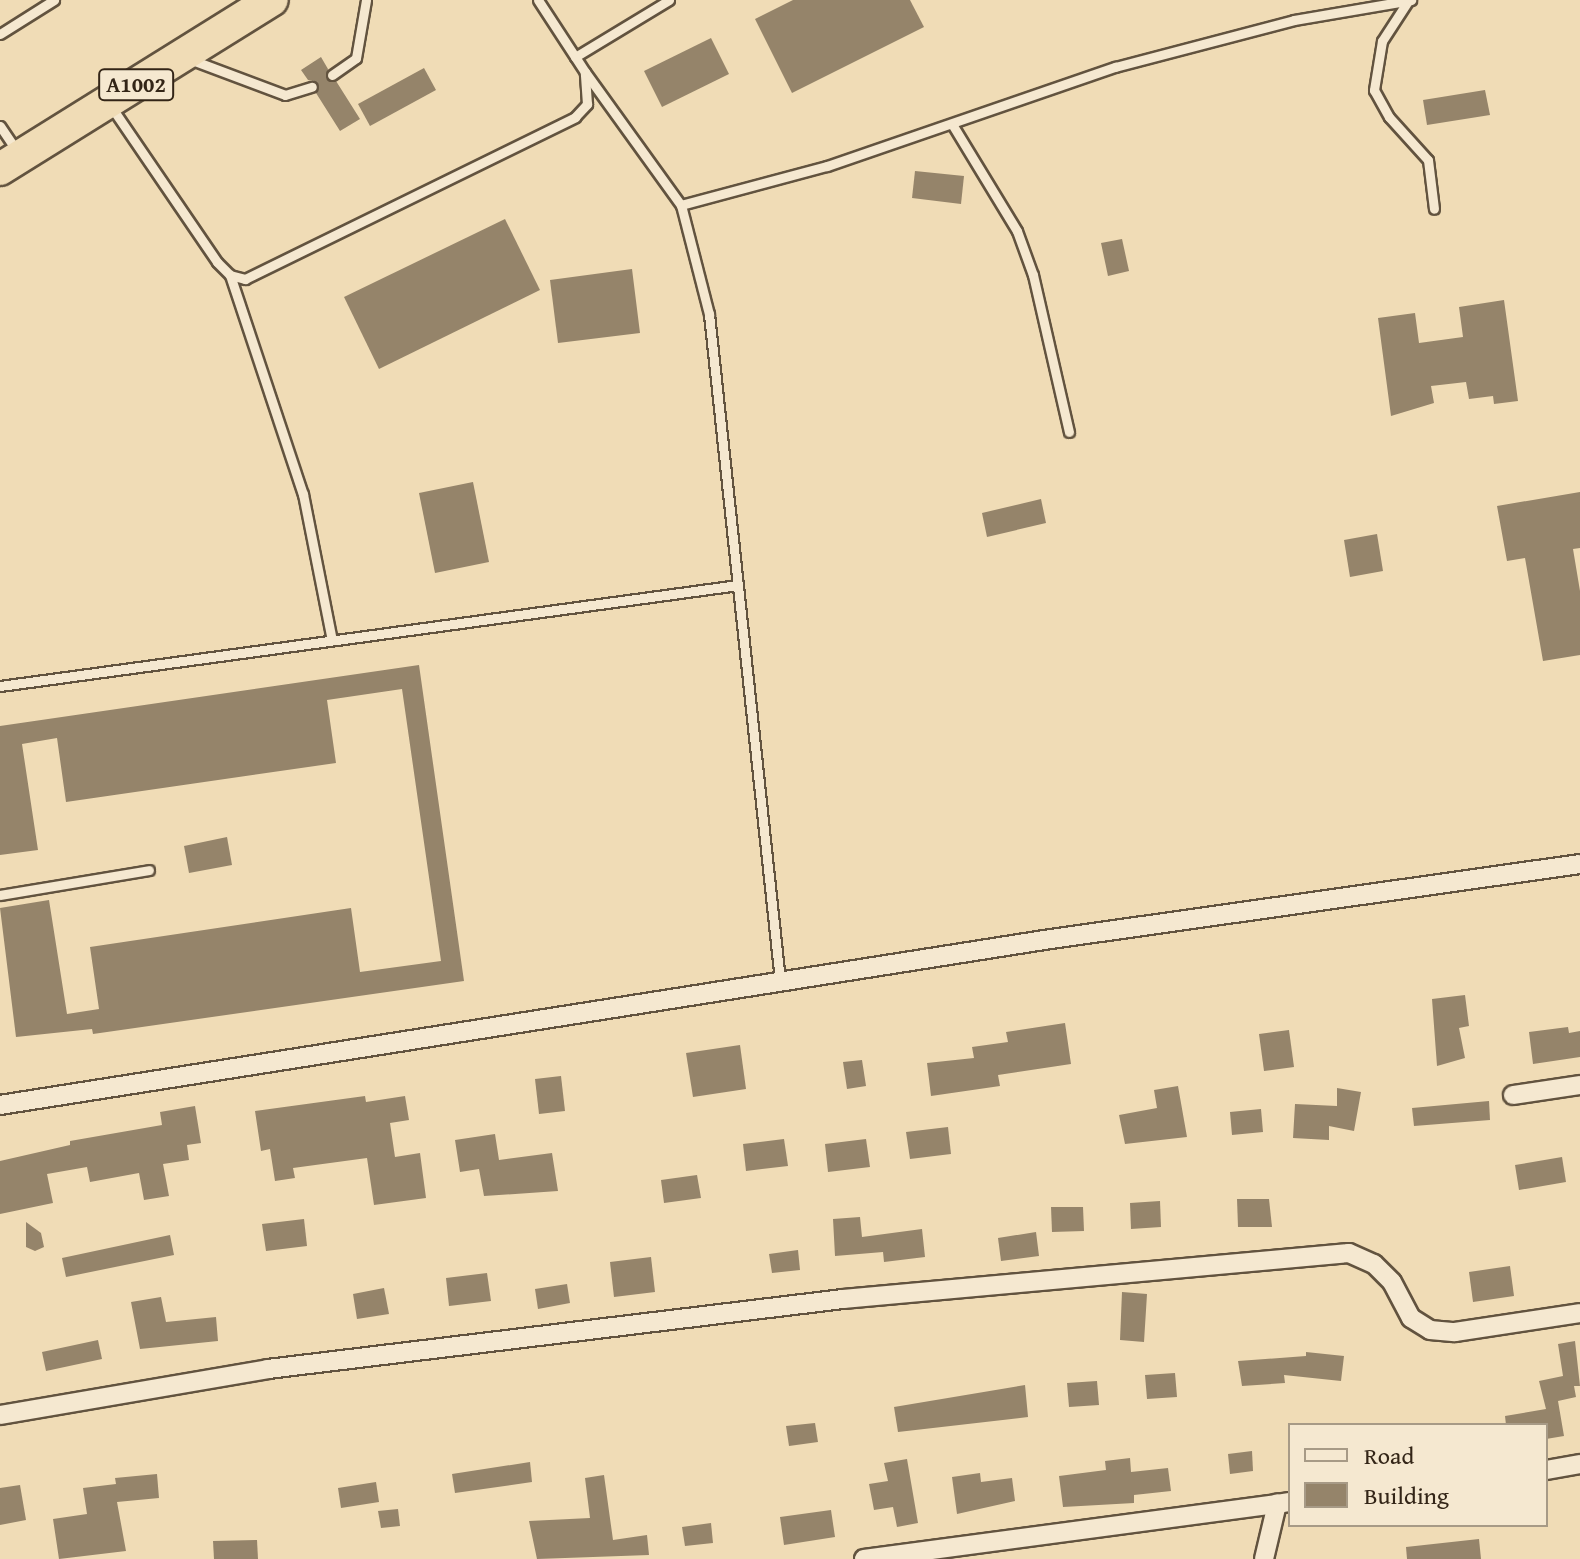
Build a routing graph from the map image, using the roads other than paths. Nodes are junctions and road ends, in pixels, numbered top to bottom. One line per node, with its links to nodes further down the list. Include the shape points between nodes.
1 (54, 0): 7 (lane)
2 (272, 0): 8 (highway, A1002)
3 (366, 0): 11 (lane, via 356,58)
4 (538, 0): 9 (lane)
5 (669, 0): 9 (lane)
6 (1409, 0): 14 (lane, via 1294,20 1115,67); 18 (lane, via 1382,41 1374,90 1389,117 1428,160)
7 (0, 34)
8 (182, 56): 12 (lane, via 285,95); 13 (highway, A1002)
9 (575, 57): 10 (lane)
10 (585, 72): 17 (lane); 19 (lane, via 587,104 575,117 259,275)
11 (332, 75)
12 (312, 87)
13 (108, 102): 16 (highway, A1002); 19 (lane)
14 (952, 124): 17 (lane, via 827,166); 20 (lane, via 1017,231 1033,275)
15 (0, 126): 16 (lane)
16 (8, 166)
17 (681, 205): 21 (lane, via 709,314)
18 (1434, 209)
19 (230, 275): 22 (lane, via 303,494)
20 (1069, 432)
21 (738, 585): 22 (lane); 27 (lane)
22 (332, 640): 23 (lane)
23 (0, 686)
24 (1580, 864): 27 (street)
25 (149, 870): 26 (lane)
26 (0, 895)
27 (780, 981): 30 (street)
28 (1580, 1085): 29 (street)
29 (1513, 1095)
30 (0, 1105)
31 (1580, 1313): 32 (street, via 1455,1332 1430,1330 1411,1318 1392,1282 1374,1264 1349,1253 828,1300 268,1369)
32 (0, 1415)
33 (1580, 1464): 34 (street)
34 (1548, 1470)
35 (1284, 1503): 36 (street); 37 (street)
36 (864, 1559)
37 (1264, 1559)

